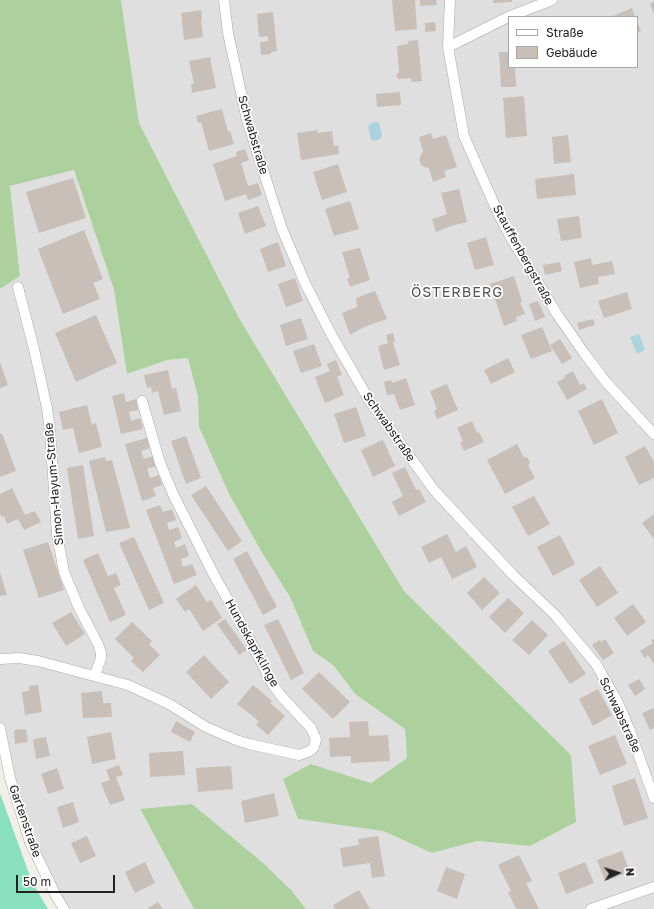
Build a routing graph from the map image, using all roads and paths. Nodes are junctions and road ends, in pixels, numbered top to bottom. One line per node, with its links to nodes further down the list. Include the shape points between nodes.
1 (224, 0): 13 (street, Schwabstraße, via 228,33 249,127 282,229 331,334 369,400 434,490 513,575 555,615 596,664 629,728)
2 (450, 0): 6 (street, Stauffenbergstraße)
3 (552, 0): 4 (street)
4 (511, 16)
5 (508, 17): 6 (street)
6 (448, 46): 9 (street, Stauffenbergstraße, via 464,136 511,238 584,353 606,382)
7 (18, 287): 11 (street, Simon-Hayum-Straße, via 34,349 50,431 57,534 64,572 101,653)
8 (142, 401): 11 (street, Hundskapfklinge, via 160,463 174,496 273,684 291,708 311,728 316,739 314,747 299,755 236,740 206,727 146,692)
9 (654, 434)
10 (0, 658): 11 (street, Hundskapfklinge, via 34,660)
11 (95, 675)
12 (0, 728): 15 (street, Gartenstraße, via 10,778 30,842)
13 (654, 798)
14 (654, 887): 16 (street)
15 (64, 909)
16 (591, 909)

